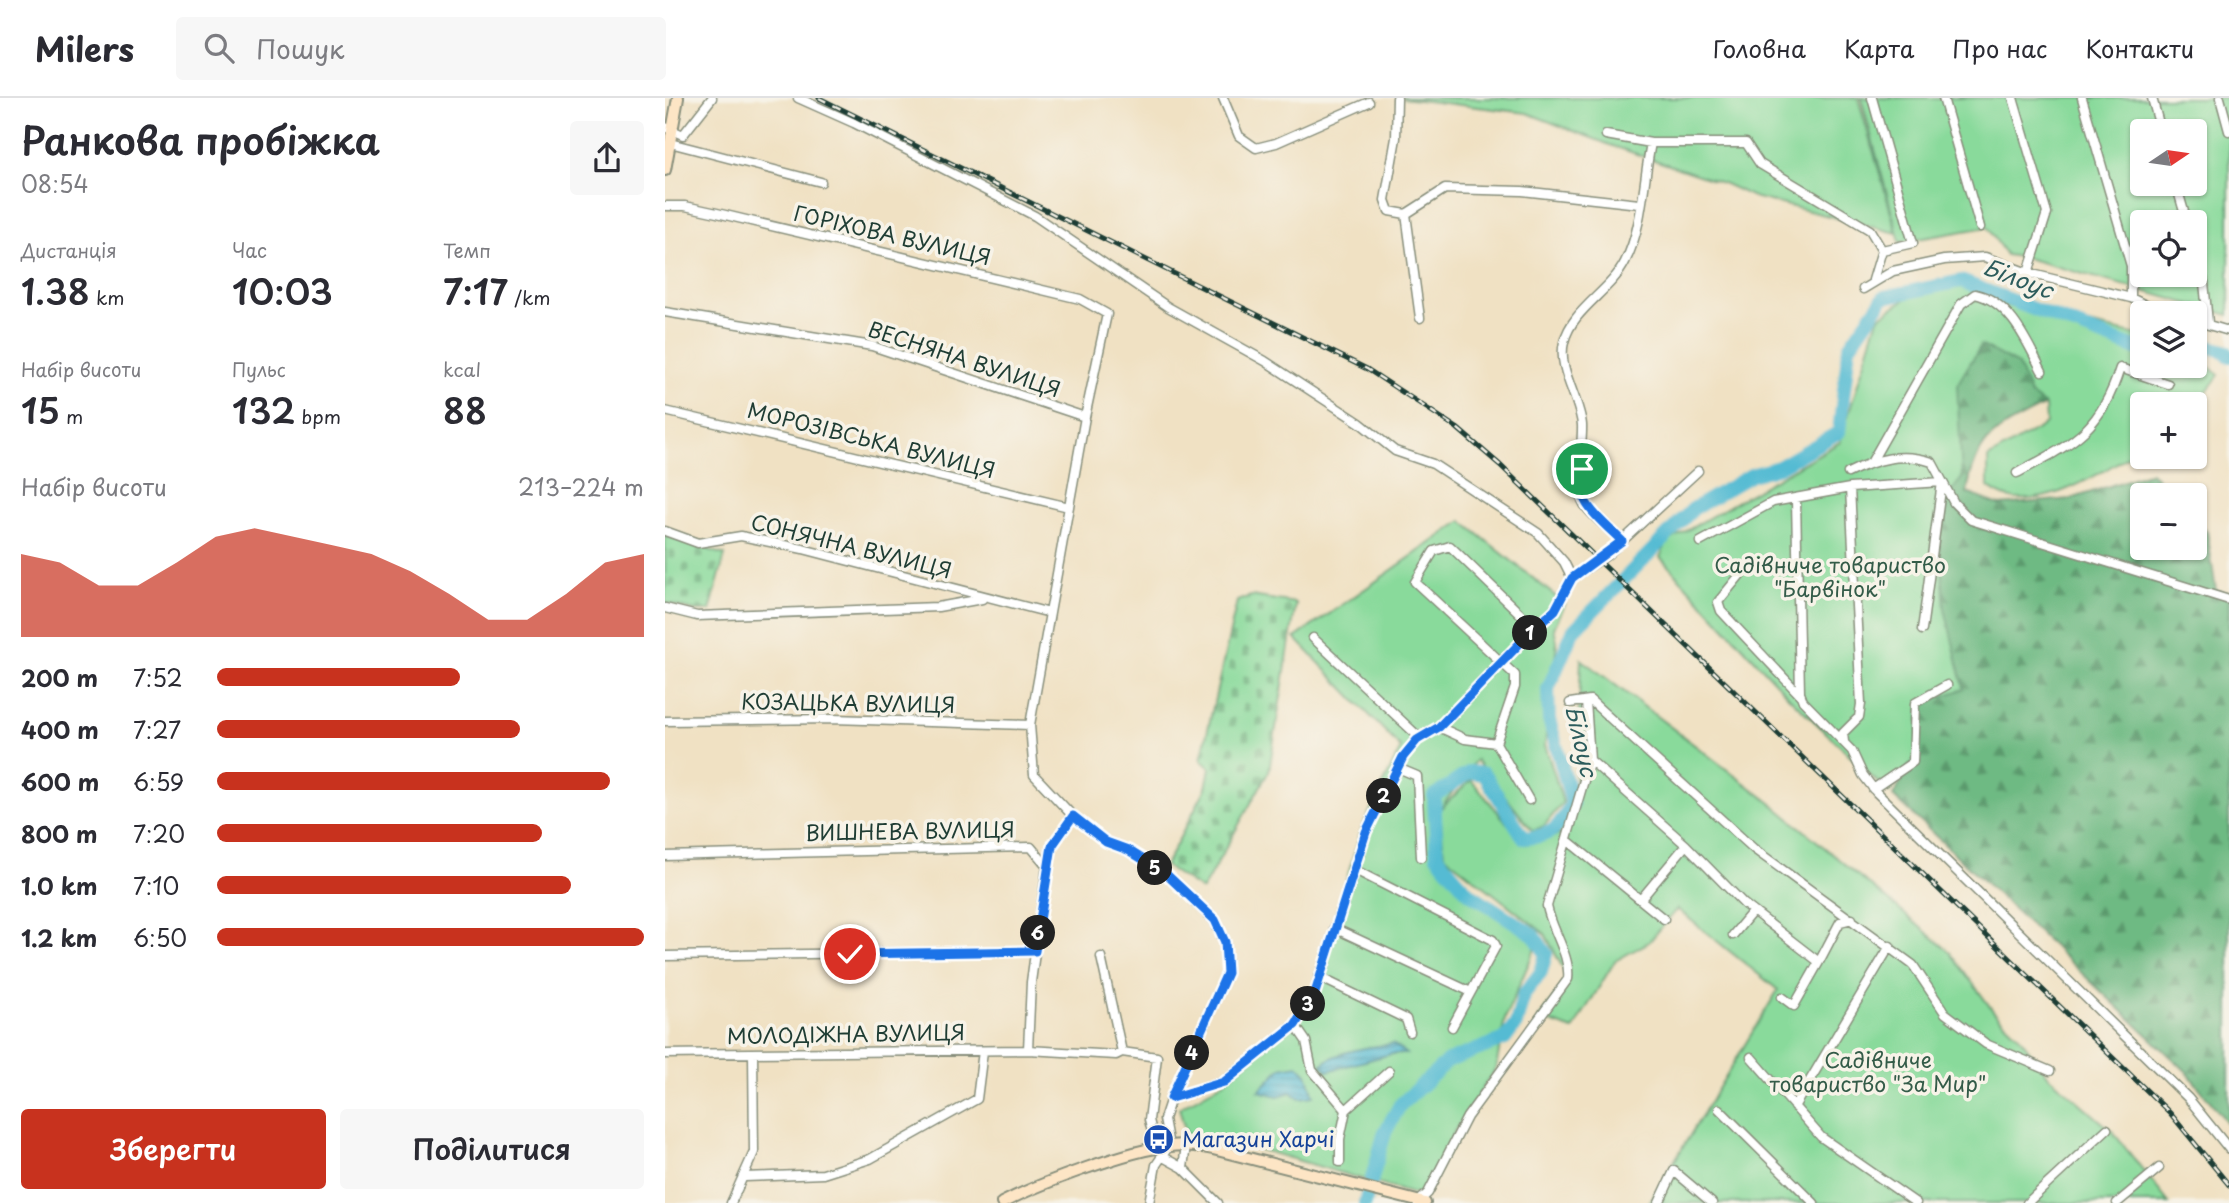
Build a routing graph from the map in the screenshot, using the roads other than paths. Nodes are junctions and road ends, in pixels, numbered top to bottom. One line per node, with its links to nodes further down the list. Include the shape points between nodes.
1 (678, 98): 15 (main road)
2 (712, 98): 15 (street, via 683,135)
3 (798, 98): 51 (street, via 1035,216 1168,307 1265,361 1360,423 1395,451 1433,464 1538,533)
4 (1223, 98): 12 (street, via 1239,136 1256,148)
5 (1397, 98): 22 (street, via 1396,138 1385,200 1389,211)
6 (1873, 98): 24 (street, via 1913,243)
7 (1943, 98): 23 (street)
8 (2013, 98): 25 (street, via 2047,213)
9 (2082, 98): 29 (street, via 2131,266)
10 (2152, 98): 13 (street)
11 (2220, 98): 14 (street)
12 (1369, 102)
13 (2158, 119)
14 (2229, 131)
15 (669, 135): 18 (main road); 19 (street)
16 (1606, 135): 17 (street)
17 (1651, 144): 20 (street); 24 (street, via 1746,143 1760,164 1870,230)
18 (665, 170)
19 (821, 182)
20 (1639, 204): 22 (street, via 1522,191 1444,189); 48 (street, via 1636,236 1624,265 1574,321 1563,343 1581,422 1579,478 1584,503)
21 (665, 206): 38 (street, ГОРІХОВА ВУЛИЦЯ, via 706,210 1080,299 1107,314)
22 (1406, 214): 32 (street)
23 (1980, 227)
24 (1882, 250): 26 (street)
25 (2028, 273): 26 (street, via 1985,257 1944,260); 29 (street)
26 (1873, 280): 28 (street)
27 (2204, 287): 33 (street)
28 (1863, 289)
29 (2131, 298): 30 (street)
30 (2137, 301)
31 (665, 312): 38 (street, ВЕСНЯНА ВУЛИЦЯ, via 872,346)
32 (1420, 318)
33 (2208, 324): 34 (street)
34 (2229, 331)
35 (2042, 370): 39 (street, via 2021,330 1998,304 1975,294 1961,304)
36 (2168, 384): 42 (street, via 2120,368 2110,401 2071,444)
37 (665, 411): 46 (street, МОРОЗІВСЬКА ВУЛИЦЯ)
38 (1085, 417): 46 (street)
39 (1872, 461): 41 (street); 43 (street, via 1912,455 1932,463)
40 (1698, 471): 48 (street)
41 (1848, 473)
42 (2017, 473)
43 (1942, 482): 44 (street); 53 (street, via 1954,503 1972,520); 57 (street)
44 (1850, 488): 45 (street); 68 (street, via 1861,704 1859,717 1843,733)
45 (1796, 499): 49 (street, via 1773,502); 61 (street)
46 (1069, 507): 55 (street)
47 (665, 531): 52 (street, СОНЯЧНА ВУЛИЦЯ, via 698,543 741,536)
48 (1622, 541): 51 (street)
49 (1700, 542)
50 (1749, 564): 61 (street, via 1718,603 1721,611)
51 (1572, 578): 56 (street, via 1555,610)
52 (988, 598): 54 (street, СОНЯЧНА ВУЛИЦЯ, via 938,607 697,616); 55 (street, СОНЯЧНА ВУЛИЦЯ)
53 (2229, 600)
54 (665, 608)
55 (1050, 613): 65 (street)
56 (1536, 629): 59 (street); 59 (street, via 1450,546 1434,551 1415,582)
57 (1922, 630)
58 (1314, 638): 67 (street)
59 (1504, 662): 66 (street); 69 (street, via 1515,675 1515,687)
60 (1947, 685): 72 (street, via 1915,704 1913,762)
61 (1801, 696): 68 (street)
62 (1586, 701): 63 (street); 70 (street); 84 (street, via 1754,849)
63 (1570, 703)
64 (665, 721): 65 (street, КОЗАЦЬКА ВУЛИЦЯ, via 833,719)
65 (1030, 726): 74 (street, via 1034,775)
66 (1439, 727): 67 (street); 69 (street, via 1465,739)
67 (1420, 738): 71 (street)
68 (1844, 742): 72 (street)
69 (1496, 743): 73 (street)
70 (1590, 760): 75 (street); 76 (street)
71 (1398, 768): 78 (street, via 1417,776); 80 (street)
72 (1873, 789): 113 (street, via 2187,1098)
73 (1529, 800)
74 (1073, 816): 79 (street, via 1052,846); 106 (street, via 1106,842 1166,874 1215,920 1225,942 1227,973)
75 (1567, 840): 81 (street); 119 (street, via 1546,906 1569,968 1568,979 1467,1117)
76 (1686, 845): 81 (street); 82 (street)
77 (665, 856): 79 (street, ВИШНЕВА ВУЛИЦЯ, via 1031,847)
78 (1421, 857)
79 (1047, 866): 88 (street)
80 (1353, 869): 85 (street); 93 (street, via 1493,940 1496,946)
81 (1641, 899): 83 (street)
82 (1753, 911): 86 (street); 91 (street)
83 (1664, 919)
84 (1852, 919): 87 (street); 91 (street, via 1840,922)
85 (1334, 928): 92 (street); 93 (street)
86 (1733, 935)
87 (1890, 946): 105 (street, via 1913,965 1945,1013 1986,1044); 107 (street)
88 (1035, 951): 89 (street); 98 (street)
89 (665, 956)
90 (1101, 957): 100 (street)
91 (1819, 962): 94 (street, via 1794,1006)
92 (1319, 977): 95 (street, via 1315,993); 97 (street, via 1406,1019)
93 (1471, 992): 96 (street)
94 (1782, 997)
95 (1295, 1025): 106 (street, via 1224,1082); 109 (street, via 1305,1041 1312,1070)
96 (1452, 1027)
97 (1410, 1032)
98 (1028, 1050): 99 (street, МОЛОДІЖНА ВУЛИЦЯ); 100 (street, МОЛОДІЖНА ВУЛИЦЯ)
99 (983, 1051): 101 (street, МОЛОДІЖНА ВУЛИЦЯ); 118 (street, via 977,1098 870,1159 823,1174)
100 (1122, 1052): 114 (street, МОЛОДІЖНА ВУЛИЦЯ, via 1157,1057 1149,1120)
101 (753, 1053): 102 (street, МОЛОДІЖНА ВУЛИЦЯ); 118 (street, via 754,1152)
102 (665, 1054)
103 (1751, 1057): 107 (street)
104 (1389, 1071): 109 (street)
105 (2050, 1071)
106 (1171, 1098): 112 (street, via 1164,1119)
107 (1794, 1107): 127 (street, via 1821,1137)
108 (1719, 1109): 126 (street)
109 (1346, 1110): 115 (street)
110 (2107, 1129): 128 (street)
111 (1186, 1145): 112 (main road); 116 (street); 119 (main road)
112 (1169, 1146): 114 (main road)
113 (2229, 1149)
114 (1159, 1152): 116 (street); 121 (main road, via 1034,1188); 122 (street)
115 (1341, 1162)
116 (1183, 1168): 123 (street)
117 (2159, 1168): 129 (street)
118 (745, 1177): 120 (street)
119 (1420, 1202)
120 (731, 1203)
121 (1002, 1203)
122 (1149, 1203)
123 (1218, 1203)
124 (1659, 1203): 125 (street, via 1674,1171)
125 (1712, 1203)
126 (1814, 1203)
127 (1916, 1203)
128 (2027, 1203)
129 (2117, 1203)

